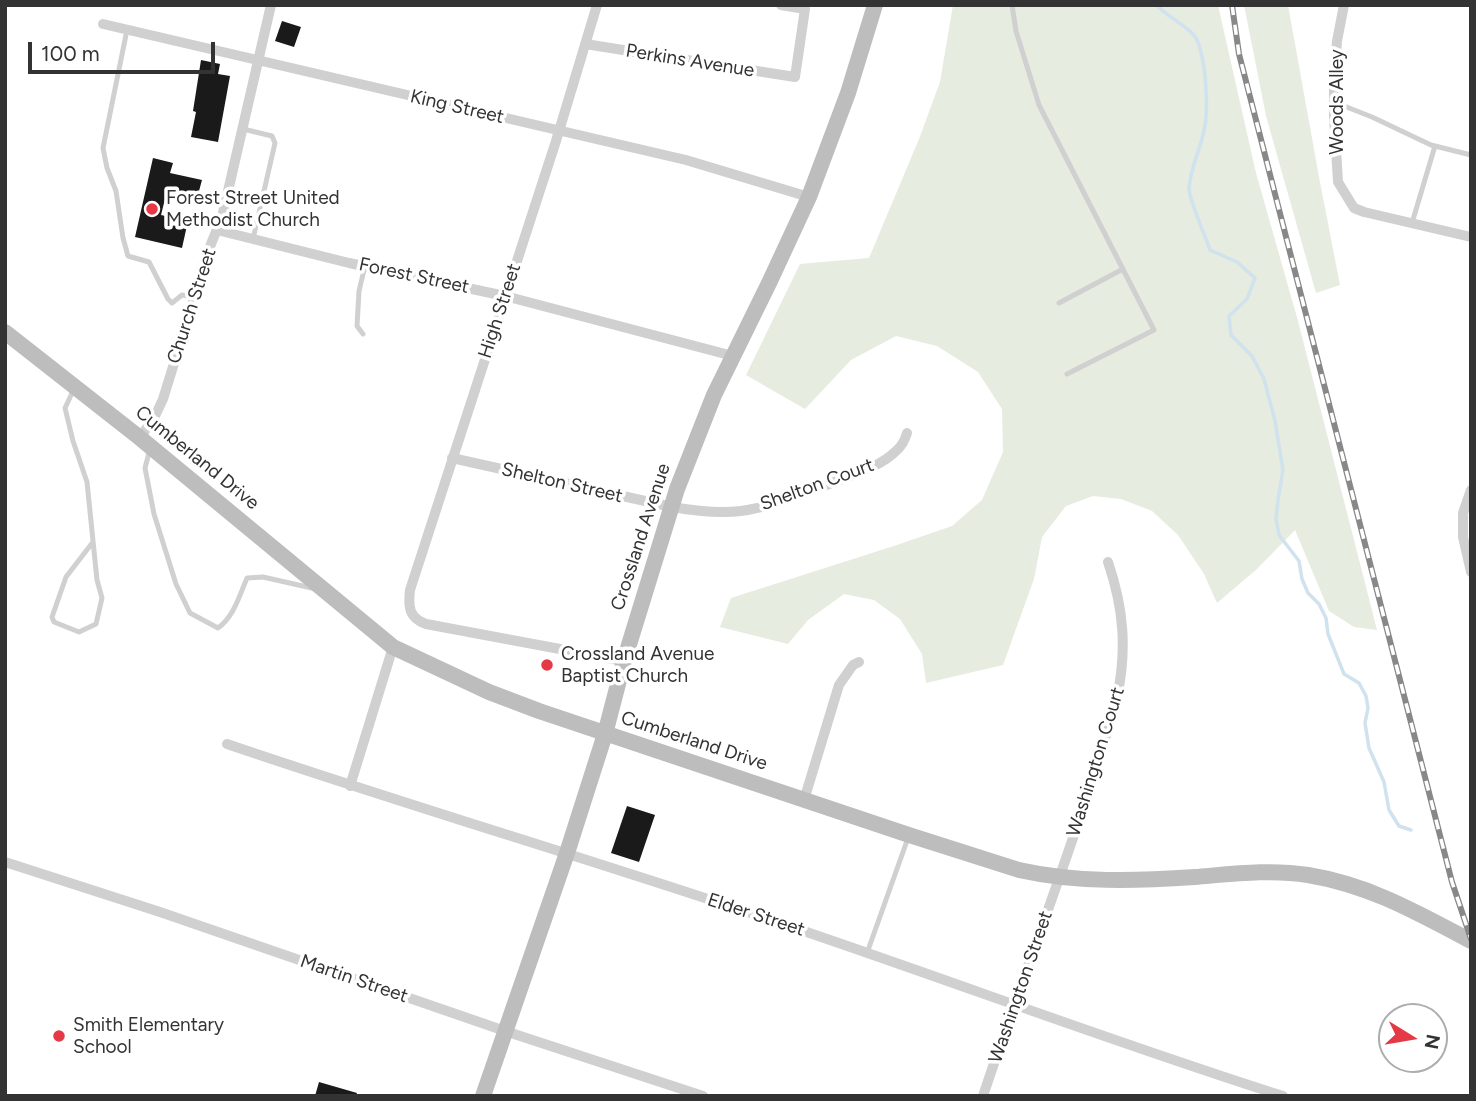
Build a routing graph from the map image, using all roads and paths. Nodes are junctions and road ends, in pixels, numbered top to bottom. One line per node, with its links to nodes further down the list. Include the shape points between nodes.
1 (271, 5): 10 (street, Church Street)
2 (597, 5): 9 (street, High Street)
3 (781, 5): 9 (street, Perkins Avenue, via 805,9 795,77)
4 (875, 5): 16 (main road, Crossland Avenue)
5 (1012, 5): 22 (lane, via 1040,105)
6 (1344, 5): 11 (street, Woods Alley)
7 (103, 24): 8 (street, King Street)
8 (127, 30): 10 (street, King Street); 24 (lane, via 103,148 125,246 128,256 149,262 172,303 182,295)
9 (585, 44): 13 (street, High Street)
10 (258, 61): 12 (street, Church Street); 13 (street, King Street)
11 (1334, 102): 14 (lane); 17 (street, Woods Alley, via 1338,182 1346,198 1364,212)
12 (243, 129): 18 (street, Church Street); 20 (lane, via 272,136 275,142)
13 (559, 131): 16 (street, King Street, via 686,160); 23 (street, High Street)
14 (1435, 146): 15 (lane); 17 (lane)
15 (1471, 155)
16 (809, 197): 28 (main road, Crossland Avenue)
17 (1412, 223): 19 (street)
18 (218, 230): 20 (street, Forest Street); 24 (street, Church Street)
19 (1471, 237)
20 (253, 239): 21 (street, Forest Street)
21 (365, 266): 23 (street, Forest Street); 27 (lane, via 357,327)
22 (1123, 269): 25 (lane); 29 (lane, via 1154,330)
23 (505, 296): 28 (street, Forest Street); 33 (street, High Street)
24 (195, 297): 32 (street, Church Street)
25 (1059, 303)
26 (5, 332): 30 (main road, Cumberland Drive)
27 (363, 334)
28 (733, 356): 35 (main road, Crossland Avenue, via 713,394)
29 (1067, 374)
30 (75, 386): 32 (main road, Cumberland Drive); 37 (lane, via 65,408 87,482)
31 (907, 433): 35 (street, Shelton Court, via 887,458 788,499 721,513)
32 (146, 442): 40 (main road, Cumberland Drive); 40 (lane, via 145,468 153,514 190,613 218,628 236,606 247,578 263,577)
33 (453, 458): 35 (street, Shelton Street); 42 (street, High Street, via 410,590 413,616 437,627)
34 (1471, 490): 36 (street)
35 (672, 507): 42 (main road, Crossland Avenue)
36 (1467, 513): 39 (street, via 1463,537)
37 (93, 542): 37 (lane, via 102,598 96,625 79,632 52,617 66,578)
38 (1108, 562): 51 (street, Washington Court, via 1121,610 1122,671 1109,727)
39 (1471, 572)
40 (325, 591): 41 (main road, Cumberland Drive)
41 (393, 647): 44 (main road, Cumberland Drive, via 489,692); 46 (street)
42 (624, 661): 44 (main road, Crossland Avenue)
43 (859, 662): 47 (street, via 839,685)
44 (605, 734): 47 (main road, Cumberland Drive); 49 (main road, Crossland Avenue)
45 (227, 744): 46 (street, Elder Street)
46 (350, 786): 49 (street, Elder Street)
47 (804, 800): 48 (main road, Cumberland Drive)
48 (909, 835): 51 (main road, Cumberland Drive); 53 (lane)
49 (567, 853): 53 (street, Elder Street); 55 (main road, Crossland Avenue)
50 (5, 862): 55 (street, Martin Street)
51 (1060, 878): 52 (main road, Cumberland Drive, via 1305,875 1378,894); 54 (street, Washington Street)
52 (1471, 941)
53 (867, 953): 54 (street, Elder Street)
54 (1013, 1004): 56 (street, Elder Street); 59 (street, Washington Street)
55 (505, 1031): 57 (main road, Crossland Avenue); 58 (street, Martin Street)
56 (1276, 1095)
57 (483, 1096)
58 (703, 1096)
59 (984, 1096)

